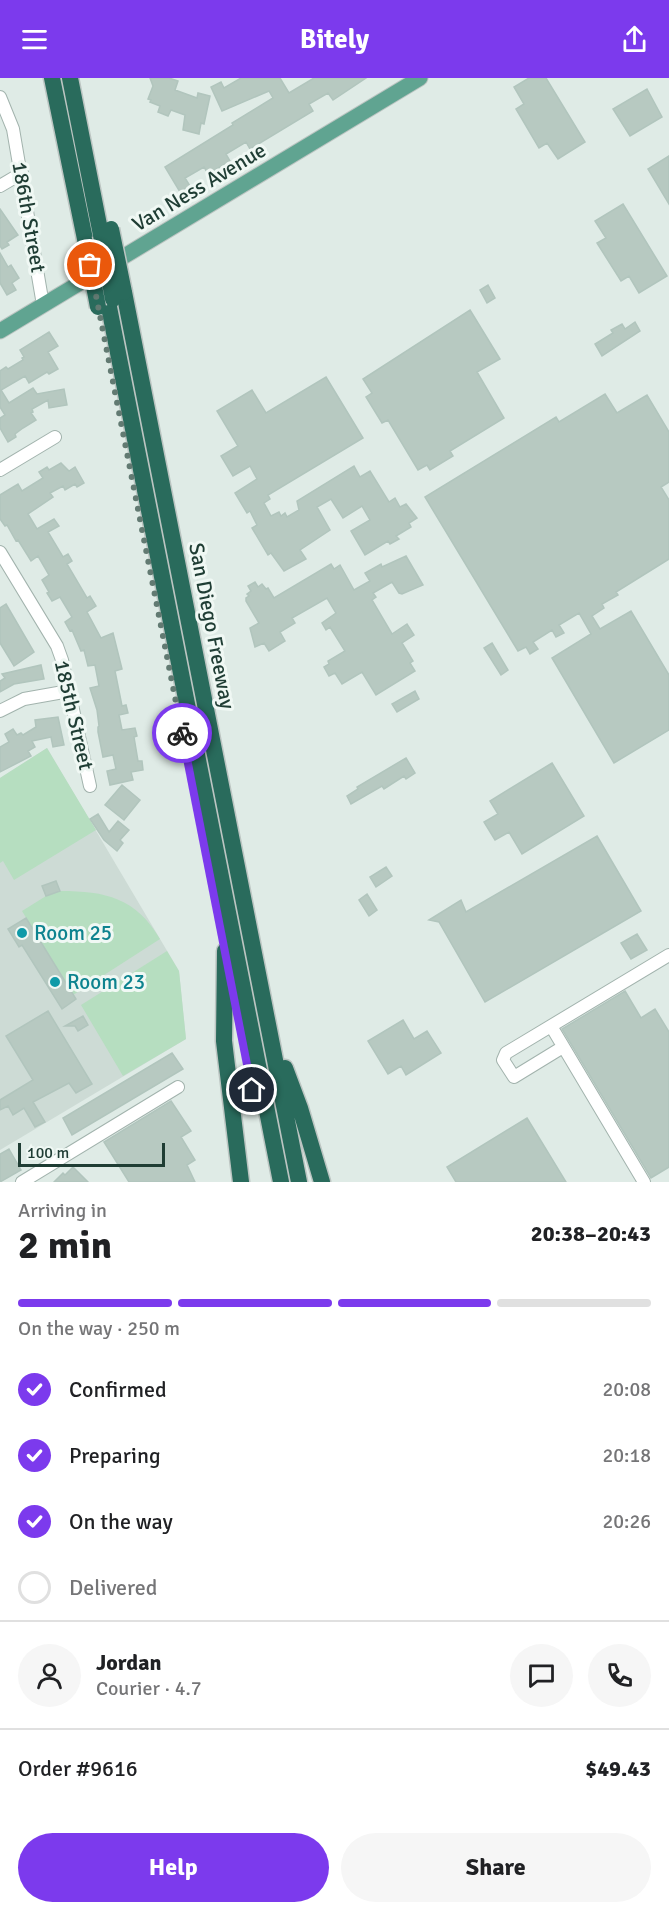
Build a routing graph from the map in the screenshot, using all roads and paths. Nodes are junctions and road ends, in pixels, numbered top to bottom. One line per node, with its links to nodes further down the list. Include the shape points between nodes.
1 (52, 78): 8 (highway, San Diego Freeway, via 82,220)
2 (70, 78): 8 (highway)
3 (81, 78): 8 (highway, San Diego Freeway)
4 (420, 78): 10 (main road, Van Ness Avenue)
5 (0, 97): 6 (street, 186th Street, via 13,129)
6 (22, 173): 7 (street); 10 (street, 186th Street)
7 (0, 186)
8 (98, 237): 9 (highway, San Diego Freeway, bridge); 9 (highway, San Diego Freeway, bridge)
9 (111, 300): 18 (highway, San Diego Freeway); 20 (highway, San Diego Freeway, via 159,472); 27 (highway)
10 (44, 305): 11 (main road, Van Ness Avenue)
11 (0, 331)
12 (55, 437): 13 (street)
13 (0, 470)
14 (0, 552): 15 (street, 185th Street, via 57,646)
15 (69, 691): 16 (street, via 24,699); 17 (street, 185th Street)
16 (0, 711)
17 (90, 786)
18 (225, 951): 25 (highway, via 224,1041); 26 (highway, San Diego Freeway)
19 (669, 955): 21 (street)
20 (266, 1016): 28 (highway, San Diego Freeway); 29 (highway)
21 (551, 1026): 22 (street); 22 (street, via 506,1053 503,1060 514,1077)
22 (563, 1047): 30 (street)
23 (178, 1087): 24 (street)
24 (22, 1182)
25 (241, 1182)
26 (270, 1182)
27 (281, 1182)
28 (300, 1182)
29 (322, 1182)
30 (644, 1182)

